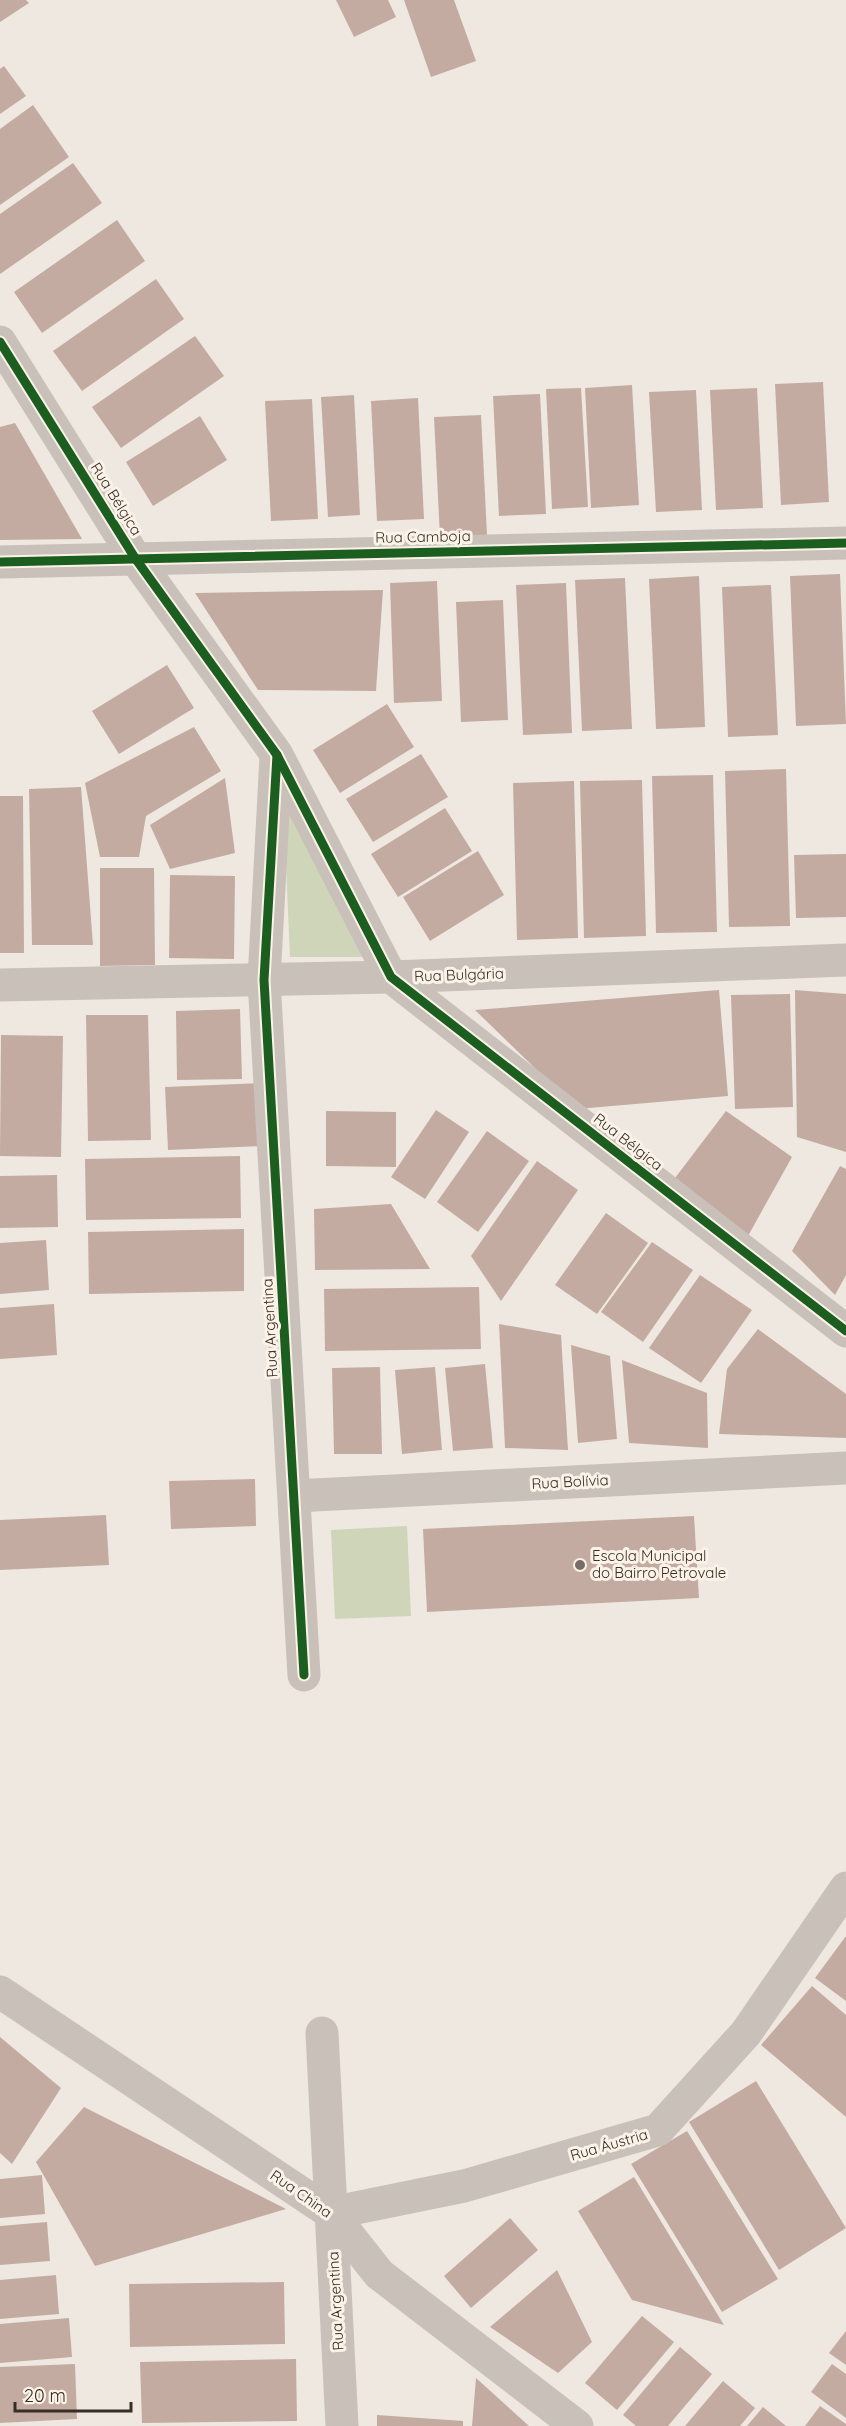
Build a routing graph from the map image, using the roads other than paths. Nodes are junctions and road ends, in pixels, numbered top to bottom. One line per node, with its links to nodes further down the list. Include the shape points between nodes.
1 (0, 342): 3 (street, Rua Bélgica)
2 (846, 543): 3 (street, Rua Camboja)
3 (135, 558): 4 (street, Rua Camboja); 5 (street, Rua Bélgica)
4 (0, 562)
5 (276, 755): 7 (street, Rua Bélgica); 8 (street, Rua Argentina)
6 (846, 960): 7 (street, Rua Bulgária)
7 (391, 977): 8 (street, Rua Bulgária); 10 (street, Rua Bélgica)
8 (264, 980): 9 (street, Rua Bulgária); 12 (street, Rua Argentina)
9 (0, 985)
10 (846, 1331)
11 (846, 1468): 12 (street, Rua Bolívia)
12 (295, 1496): 13 (street, Rua Argentina)
13 (304, 1675)
14 (846, 1888): 17 (street, Rua Áustria, via 746,2033 658,2130 464,2186)
15 (0, 1992): 17 (street, Rua China)
16 (322, 2032): 17 (street, Rua Argentina)
17 (331, 2213): 18 (street, Rua Argentina); 19 (street, Rua China, via 379,2274)
18 (342, 2426)
19 (577, 2426)

